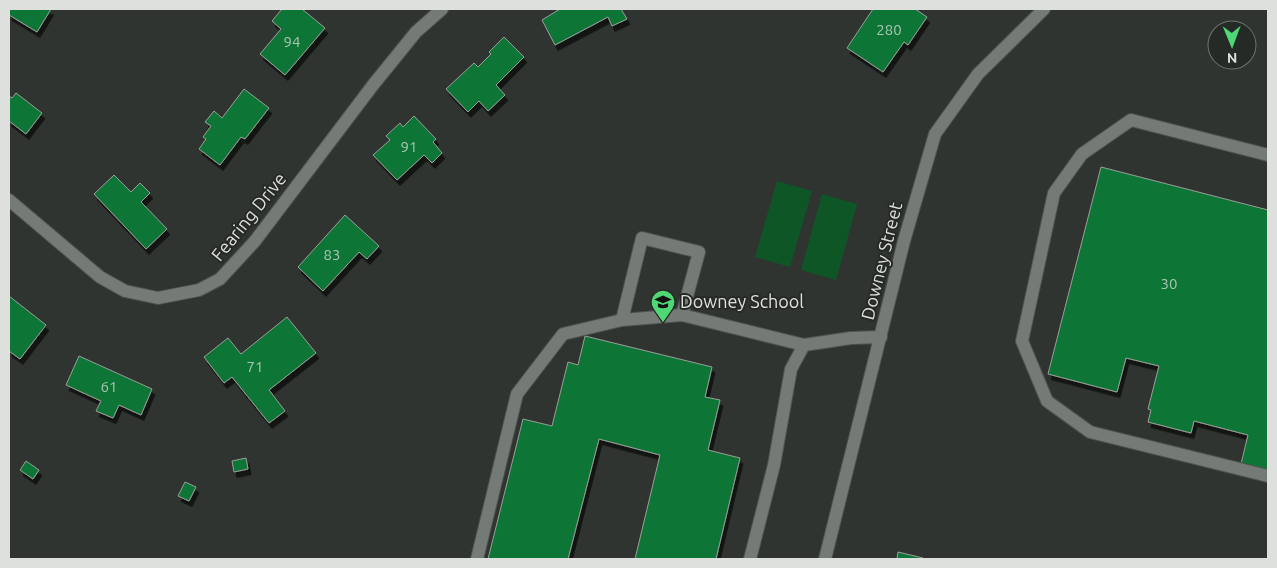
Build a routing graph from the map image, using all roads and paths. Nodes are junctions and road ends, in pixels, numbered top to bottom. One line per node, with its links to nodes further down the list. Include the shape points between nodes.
1 (442, 9): 4 (street, Fearing Drive, via 416,32 373,84 255,241 220,279 199,290 158,298 125,292 100,277)
2 (1044, 9): 7 (street, Downey Street, via 978,74 935,134)
3 (1268, 155): 9 (street, via 1131,120 1082,154 1054,193 1022,341 1047,401 1090,432)
4 (9, 200)
5 (682, 315): 6 (street); 6 (street, via 699,252 642,238); 8 (street)
6 (622, 320): 10 (street, via 563,334 517,394)
7 (881, 337): 8 (street); 12 (street, Downey Street)
8 (804, 345): 11 (street, via 791,369 774,465)
9 (1268, 476)
10 (477, 559)
11 (750, 559)
12 (825, 559)

